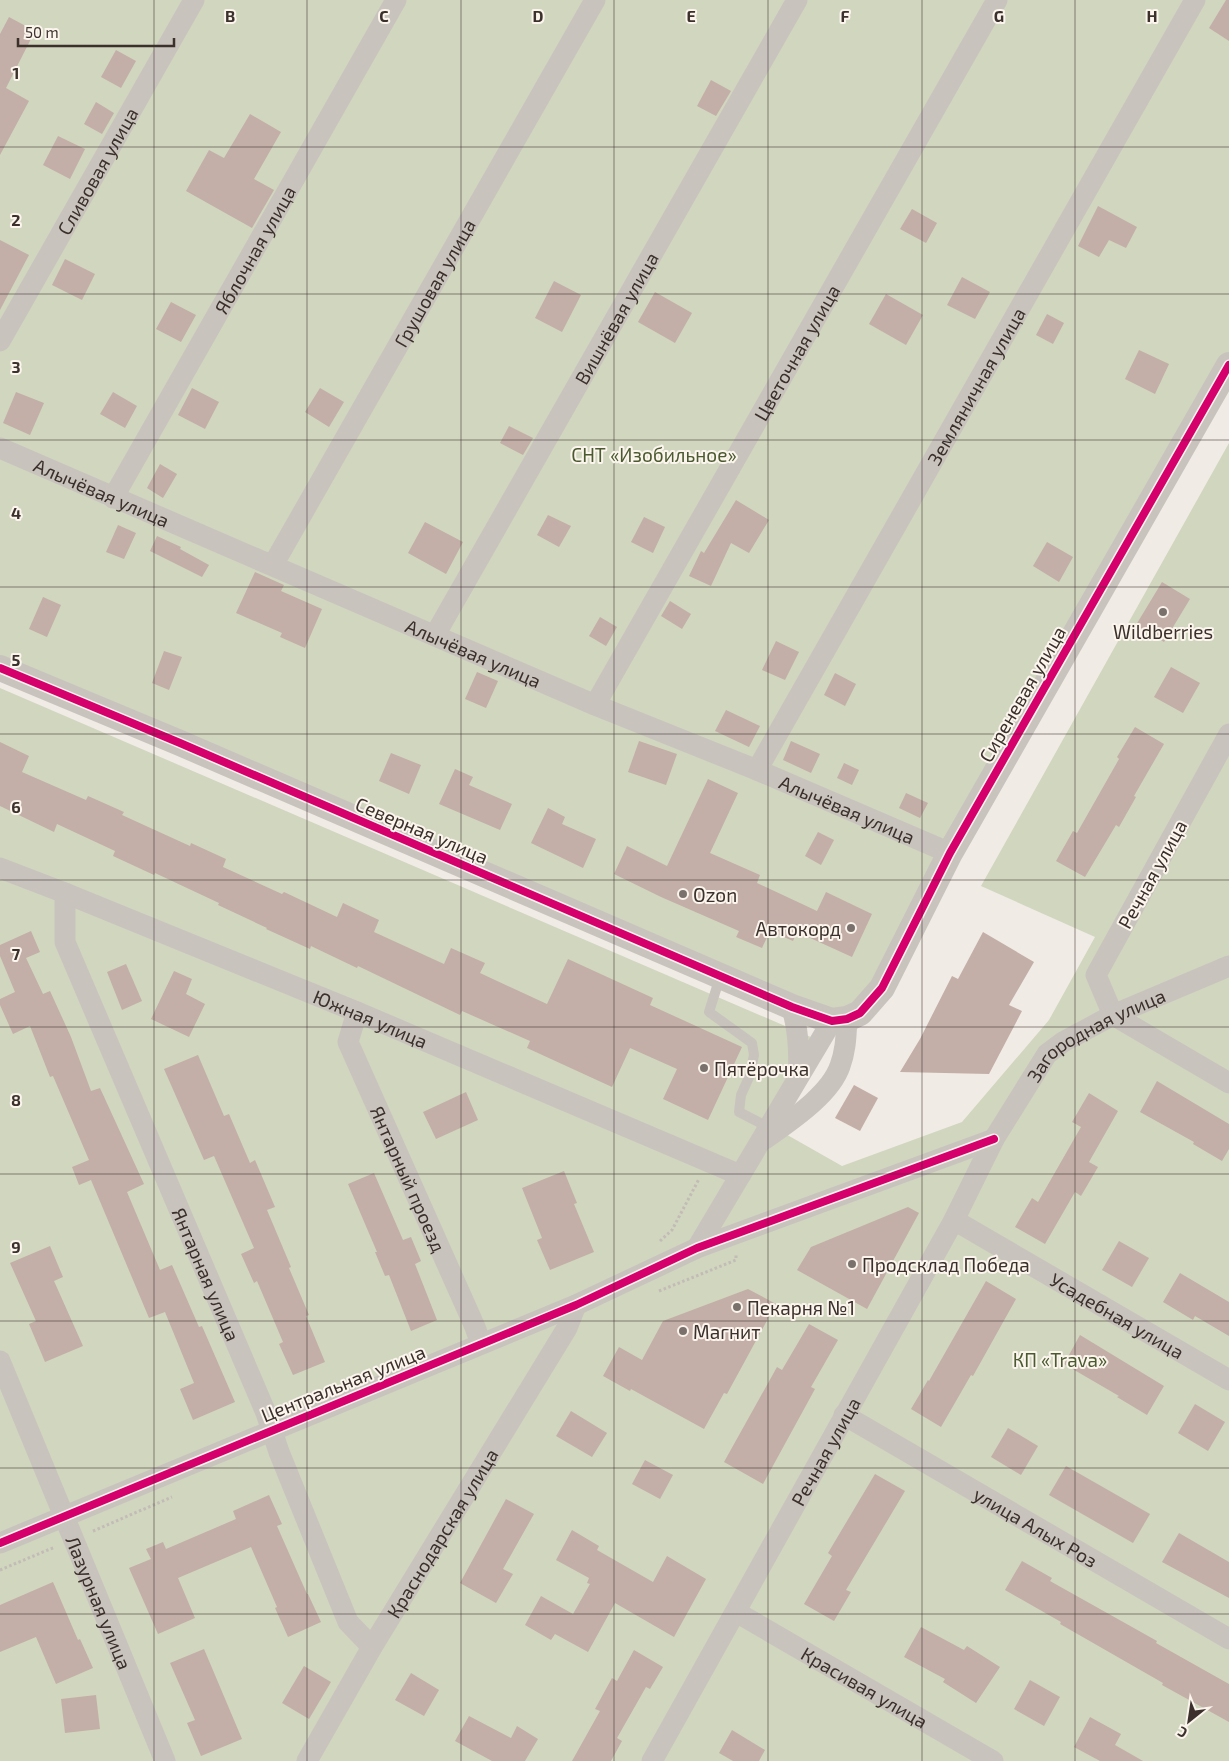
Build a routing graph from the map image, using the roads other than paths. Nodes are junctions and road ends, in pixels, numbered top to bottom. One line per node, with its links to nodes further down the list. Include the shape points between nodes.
1 (194, 0): 7 (street, Сливовая улица)
2 (396, 0): 10 (street, Яблочная улица)
3 (595, 0): 11 (street, Грушовая улица)
4 (797, 0): 12 (street, Вишнёвая улица)
5 (997, 0): 14 (street, Цветочная улица)
6 (1196, 0): 16 (street, Земляничная улица)
7 (0, 341)
8 (1229, 365): 17 (street, Сиреневая улица)
9 (0, 448): 10 (street, Алычёвая улица)
10 (113, 498): 11 (street, Алычёвая улица)
11 (273, 565): 12 (street, Алычёвая улица)
12 (435, 635): 14 (street, Алычёвая улица)
13 (0, 668): 21 (street, Северная улица)
14 (595, 705): 16 (street, Алычёвая улица)
15 (1229, 734): 24 (street, Речная улица, via 1096,975)
16 (757, 770): 17 (street, Алычёвая улица)
17 (950, 853): 25 (street, Сиреневая улица, via 882,988 860,1013)
18 (0, 868): 19 (street, Южная улица)
19 (65, 893): 23 (street, Южная улица); 39 (street, Янтарная улица, via 65,942)
20 (1229, 966): 24 (street, Загородная улица)
21 (721, 976): 22 (street, Северная улица); 28 (lane, via 709,1012 752,1043 754,1055 739,1112)
22 (792, 1007): 25 (street, Северная улица); 26 (street, via 798,1034)
23 (357, 1012): 31 (street, Южная улица); 35 (street, Янтарный проезд, via 348,1042)
24 (1113, 1015): 27 (street); 29 (street, Загородная улица, via 1063,1042 1048,1054)
25 (840, 1020): 26 (street); 30 (street, via 846,1042 840,1068 805,1110)
26 (798, 1078): 28 (street)
27 (1229, 1083)
28 (768, 1127): 30 (street)
29 (994, 1139): 32 (street, Речная улица); 33 (street, Центральная улица)
30 (757, 1146): 31 (street)
31 (740, 1174): 33 (street)
32 (954, 1220): 37 (street, Усадебная улица); 38 (street, Речная улица)
33 (697, 1248): 34 (street, Центральная улица)
34 (576, 1305): 35 (street, Центральная улица); 44 (street, Краснодарская улица, via 567,1328)
35 (481, 1344): 39 (street, Центральная улица)
36 (0, 1361): 40 (street, Лазурная улица)
37 (1229, 1380)
38 (844, 1415): 42 (street, Речная улица); 43 (street, улица Алых Роз)
39 (271, 1431): 40 (street, Центральная улица); 44 (street, Янтарная улица, via 348,1622)
40 (64, 1516): 41 (street, Центральная улица); 45 (street, Лазурная улица)
41 (0, 1543)
42 (736, 1612): 47 (street, Речная улица); 48 (street, Красивая улица)
43 (1229, 1639)
44 (372, 1647): 46 (street, Краснодарская улица)
45 (165, 1761)
46 (306, 1761)
47 (652, 1761)
48 (993, 1761)

